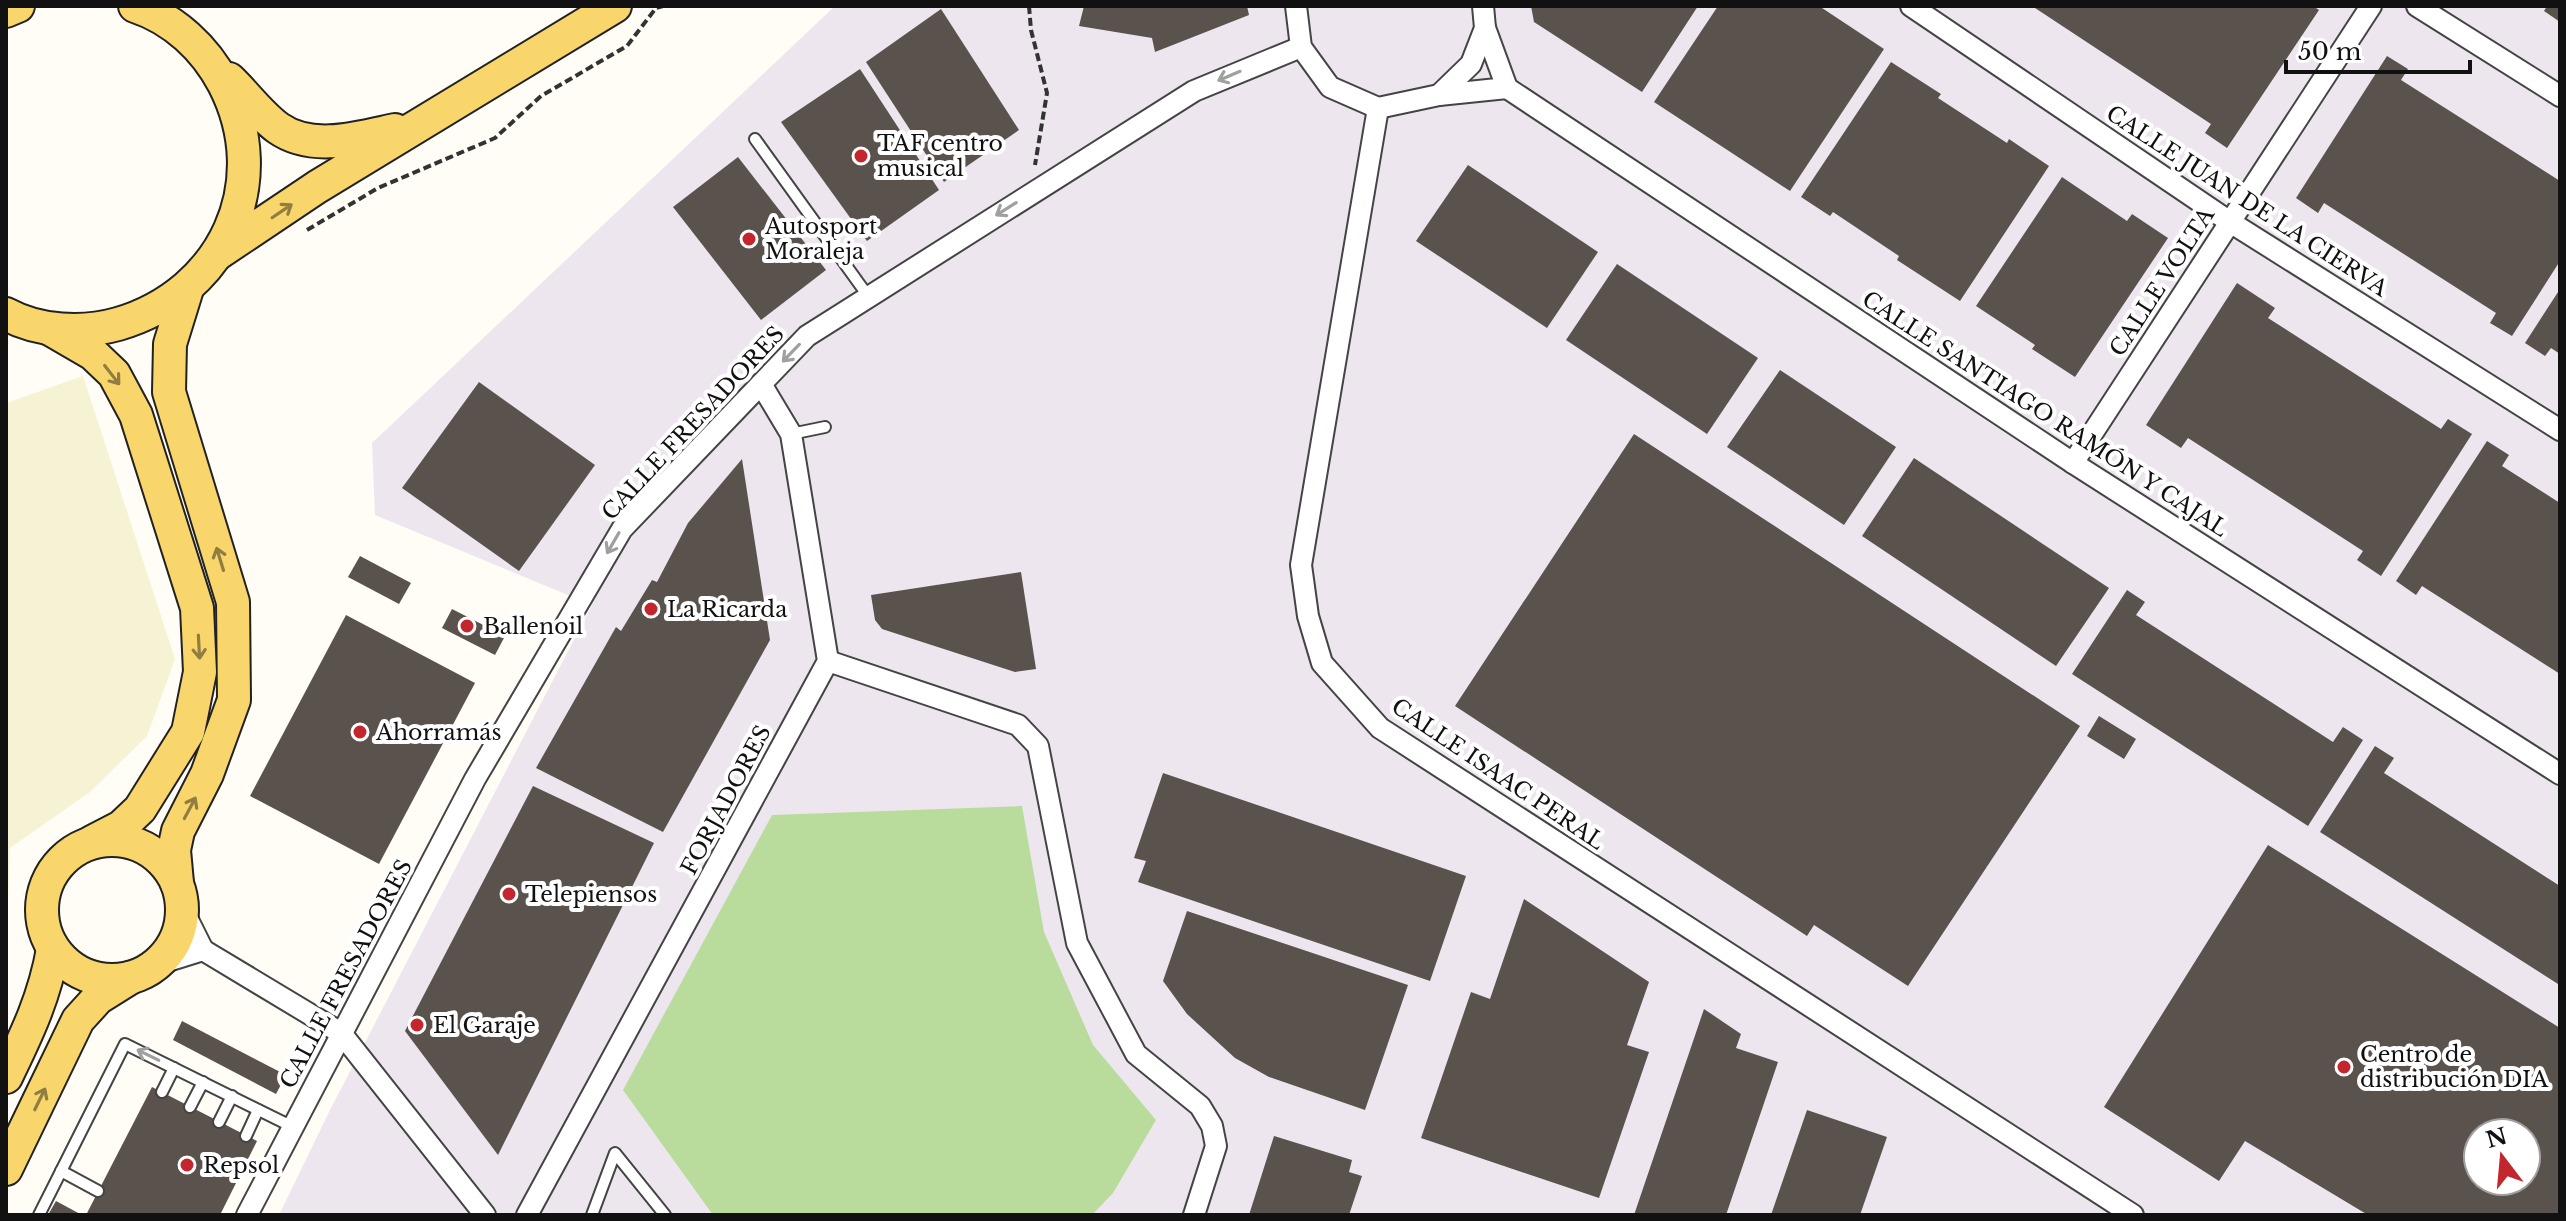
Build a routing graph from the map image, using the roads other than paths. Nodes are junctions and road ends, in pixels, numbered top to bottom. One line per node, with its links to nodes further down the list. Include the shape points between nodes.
1 (18, 6): 9 (main road)
2 (135, 6): 12 (main road, via 184,32)
3 (615, 6): 17 (main road)
4 (1296, 6): 11 (street)
5 (1483, 6): 10 (street)
6 (1911, 6): 19 (street, CALLE JUAN DE LA CIERVA)
7 (2371, 6): 19 (street, CALLE VOLTA)
8 (2417, 6): 15 (street)
9 (6, 11)
10 (1485, 28): 13 (street); 14 (street, via 1471,64)
11 (1301, 47): 16 (street, via 1330,87); 22 (street, CALLE FRESADORES, one-way to 22, via 1194,91)
12 (213, 62): 17 (main road, via 279,129 310,140 343,141); 20 (main road, via 236,108 245,157 239,208)
13 (1507, 88): 14 (street); 29 (street, CALLE SANTIAGO RAMÓN Y CAJAL)
14 (1439, 95): 16 (street)
15 (2560, 96)
16 (1378, 108): 58 (street, CALLE ISAAC PERAL, via 1301,565 1322,663 1380,728)
17 (421, 124): 20 (main road, one-way to 17)
18 (755, 139): 22 (lane)
19 (2230, 222): 27 (street, CALLE JUAN DE LA CIERVA); 29 (street, CALLE VOLTA)
20 (217, 254): 21 (main road)
21 (187, 289): 24 (main road, via 146,316 99,329); 33 (main road, one-way to 21, via 174,850 178,831 207,774 234,700 233,602 169,392 170,344)
22 (868, 296): 25 (street, CALLE FRESADORES, one-way to 25, via 807,336)
23 (6, 314): 24 (main road)
24 (50, 329): 32 (main road, one-way to 32, via 93,354 114,374 136,415 197,608 200,672 188,732 140,809 121,827)
25 (761, 384): 28 (street); 37 (street, CALLE FRESADORES, one-way to 37, via 622,529 475,779)
26 (825, 427): 28 (lane)
27 (2560, 430)
28 (791, 434): 30 (street)
29 (2073, 463): 31 (street, CALLE SANTIAGO RAMÓN Y CAJAL)
30 (828, 661): 54 (street, FORJADORES); 57 (street, via 1018,725 1038,746 1077,943 1136,1054 1200,1106 1212,1126 1216,1146)
31 (2560, 774)
32 (92, 842): 33 (main road, via 117,839 142,846 163,861); 34 (main road, via 68,856 49,877 42,913)
33 (180, 895): 35 (street); 36 (main road, via 175,939)
34 (53, 949): 36 (main road, via 72,967 96,978 114,980); 39 (main road, via 37,1015)
35 (203, 950): 36 (street); 37 (street)
36 (143, 971): 48 (main road, one-way to 36, via 78,1020 98,998)
37 (341, 1033): 46 (street, CALLE FRESADORES); 53 (street)
38 (174, 1068): 40 (lane); 41 (lane); 49 (lane, one-way to 49, via 125,1044)
39 (6, 1077)
40 (203, 1082): 42 (lane); 43 (lane)
41 (162, 1092)
42 (232, 1096): 44 (lane); 45 (lane)
43 (190, 1107)
44 (258, 1110): 46 (lane); 47 (lane)
45 (219, 1122)
46 (293, 1127): 52 (street, CALLE FRESADORES)
47 (246, 1136)
48 (6, 1169)
49 (61, 1171): 50 (lane); 51 (lane)
50 (98, 1191)
51 (39, 1215)
52 (247, 1215)
53 (485, 1215)
54 (527, 1215)
55 (592, 1215): 56 (lane, via 615,1153)
56 (665, 1215)
57 (1194, 1215)
58 (2133, 1215)

